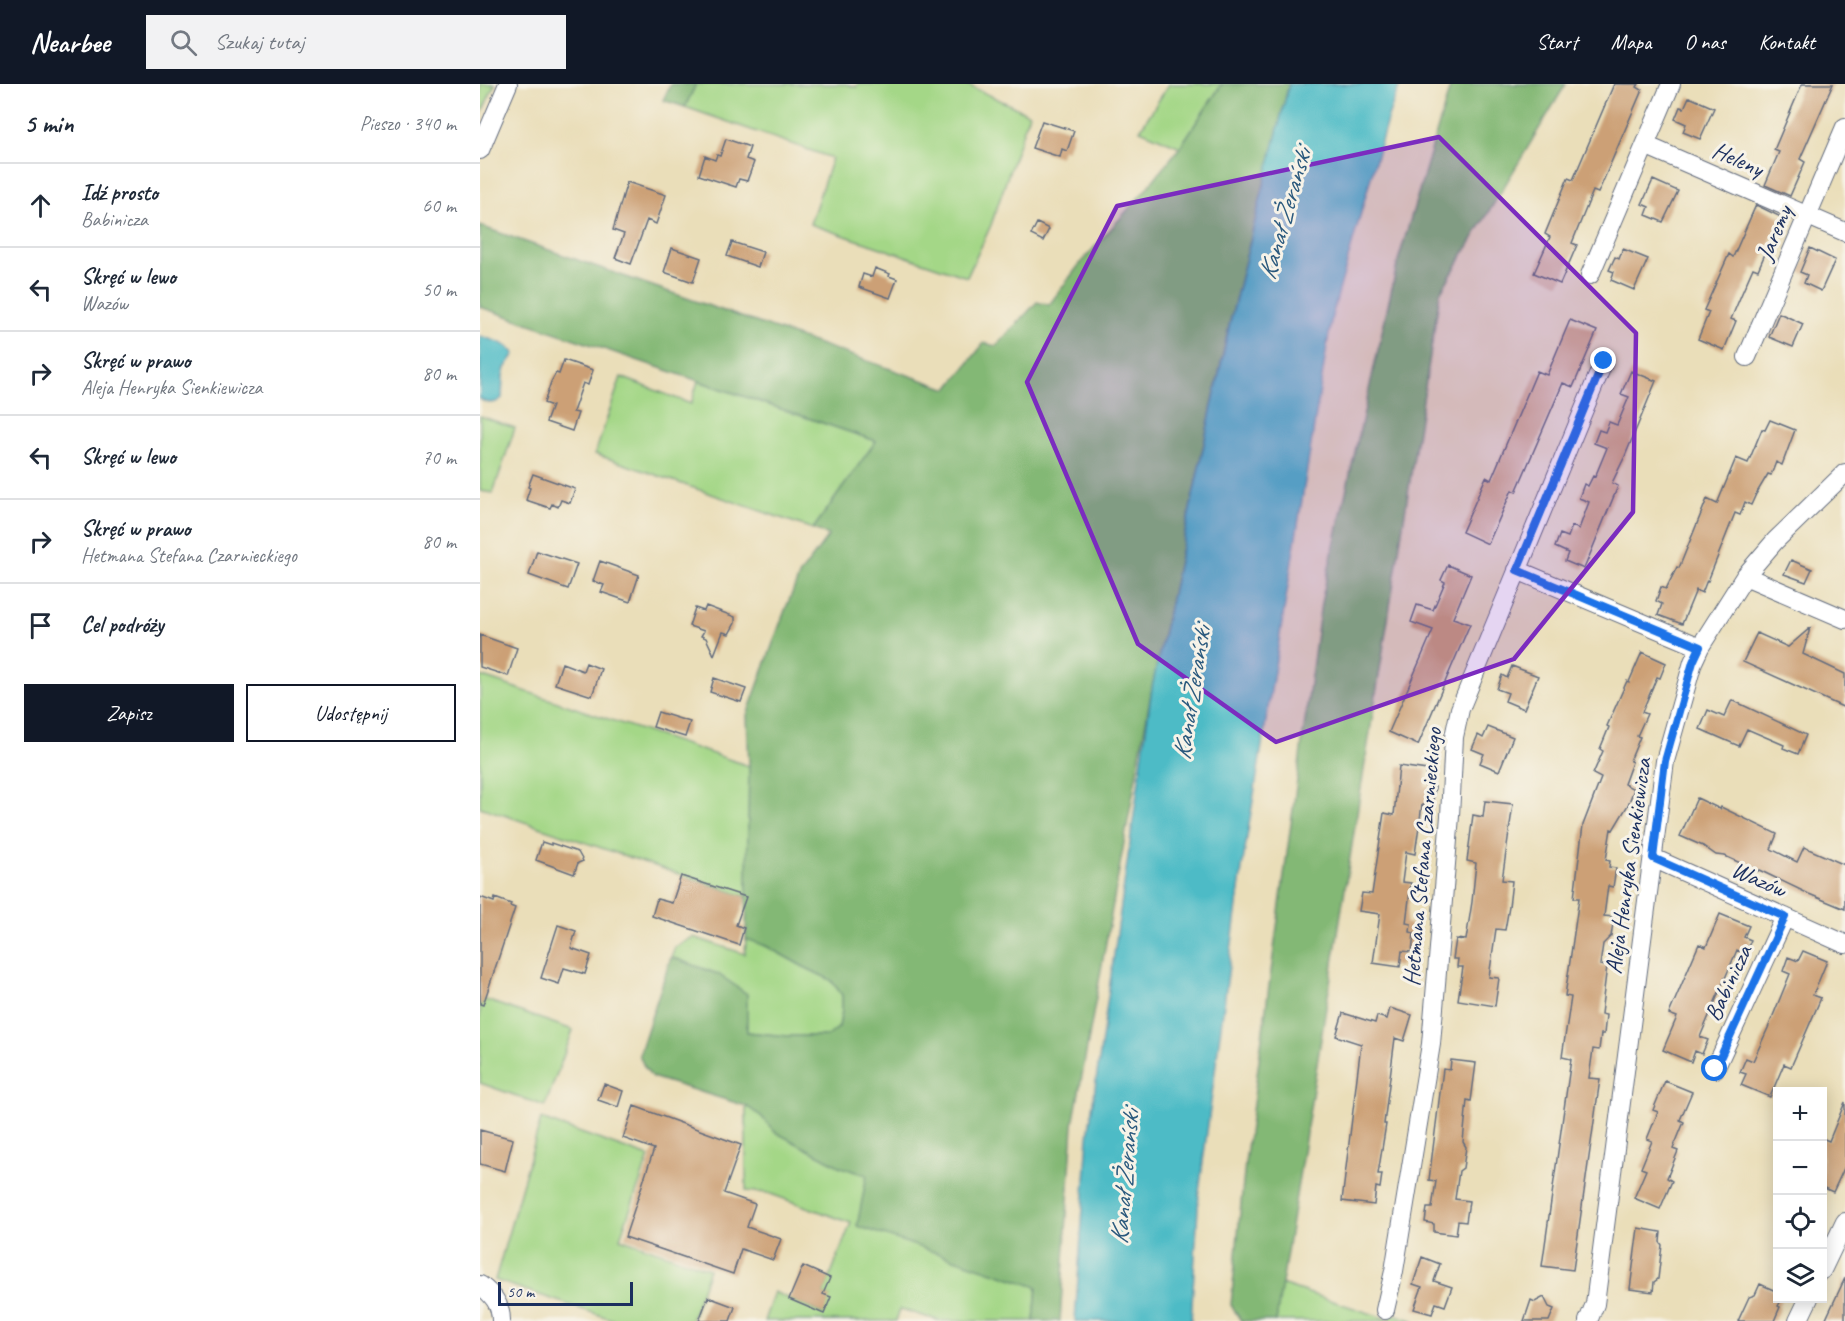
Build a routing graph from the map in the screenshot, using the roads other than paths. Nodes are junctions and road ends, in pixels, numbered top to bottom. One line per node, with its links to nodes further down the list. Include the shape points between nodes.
1 (508, 84): 5 (street)
2 (1671, 84): 4 (street)
3 (1845, 128): 6 (street, Jaremy)
4 (1645, 145): 6 (street, Heleny); 8 (street)
5 (480, 150)
6 (1807, 216): 7 (street, Heleny); 9 (street, Jaremy)
7 (1845, 232)
8 (1590, 275)
9 (1748, 357)
10 (1604, 361): 12 (street, Hetmana Stefana Czarnieckiego)
11 (1845, 473): 13 (street, Aleja Henryka Sienkiewicza)
12 (1517, 570): 15 (street); 24 (street, Hetmana Stefana Czarnieckiego, via 1460,709 1454,737 1431,1044)
13 (1745, 576): 14 (street); 15 (street, Aleja Henryka Sienkiewicza)
14 (1845, 619)
15 (1700, 647): 16 (street, Aleja Henryka Sienkiewicza, via 1665,761)
16 (1653, 858): 17 (street, Wazów); 26 (street, Aleja Henryka Sienkiewicza, via 1595,1304)
17 (1785, 917): 18 (street, Wazów); 19 (street, Babinicza)
18 (1845, 944)
19 (1715, 1069)
20 (1845, 1222): 21 (street)
21 (1827, 1260)
22 (480, 1285): 25 (street, via 496,1301)
23 (1807, 1303): 27 (street)
24 (1385, 1310)
25 (501, 1321)
26 (1588, 1321)
27 (1798, 1321)

